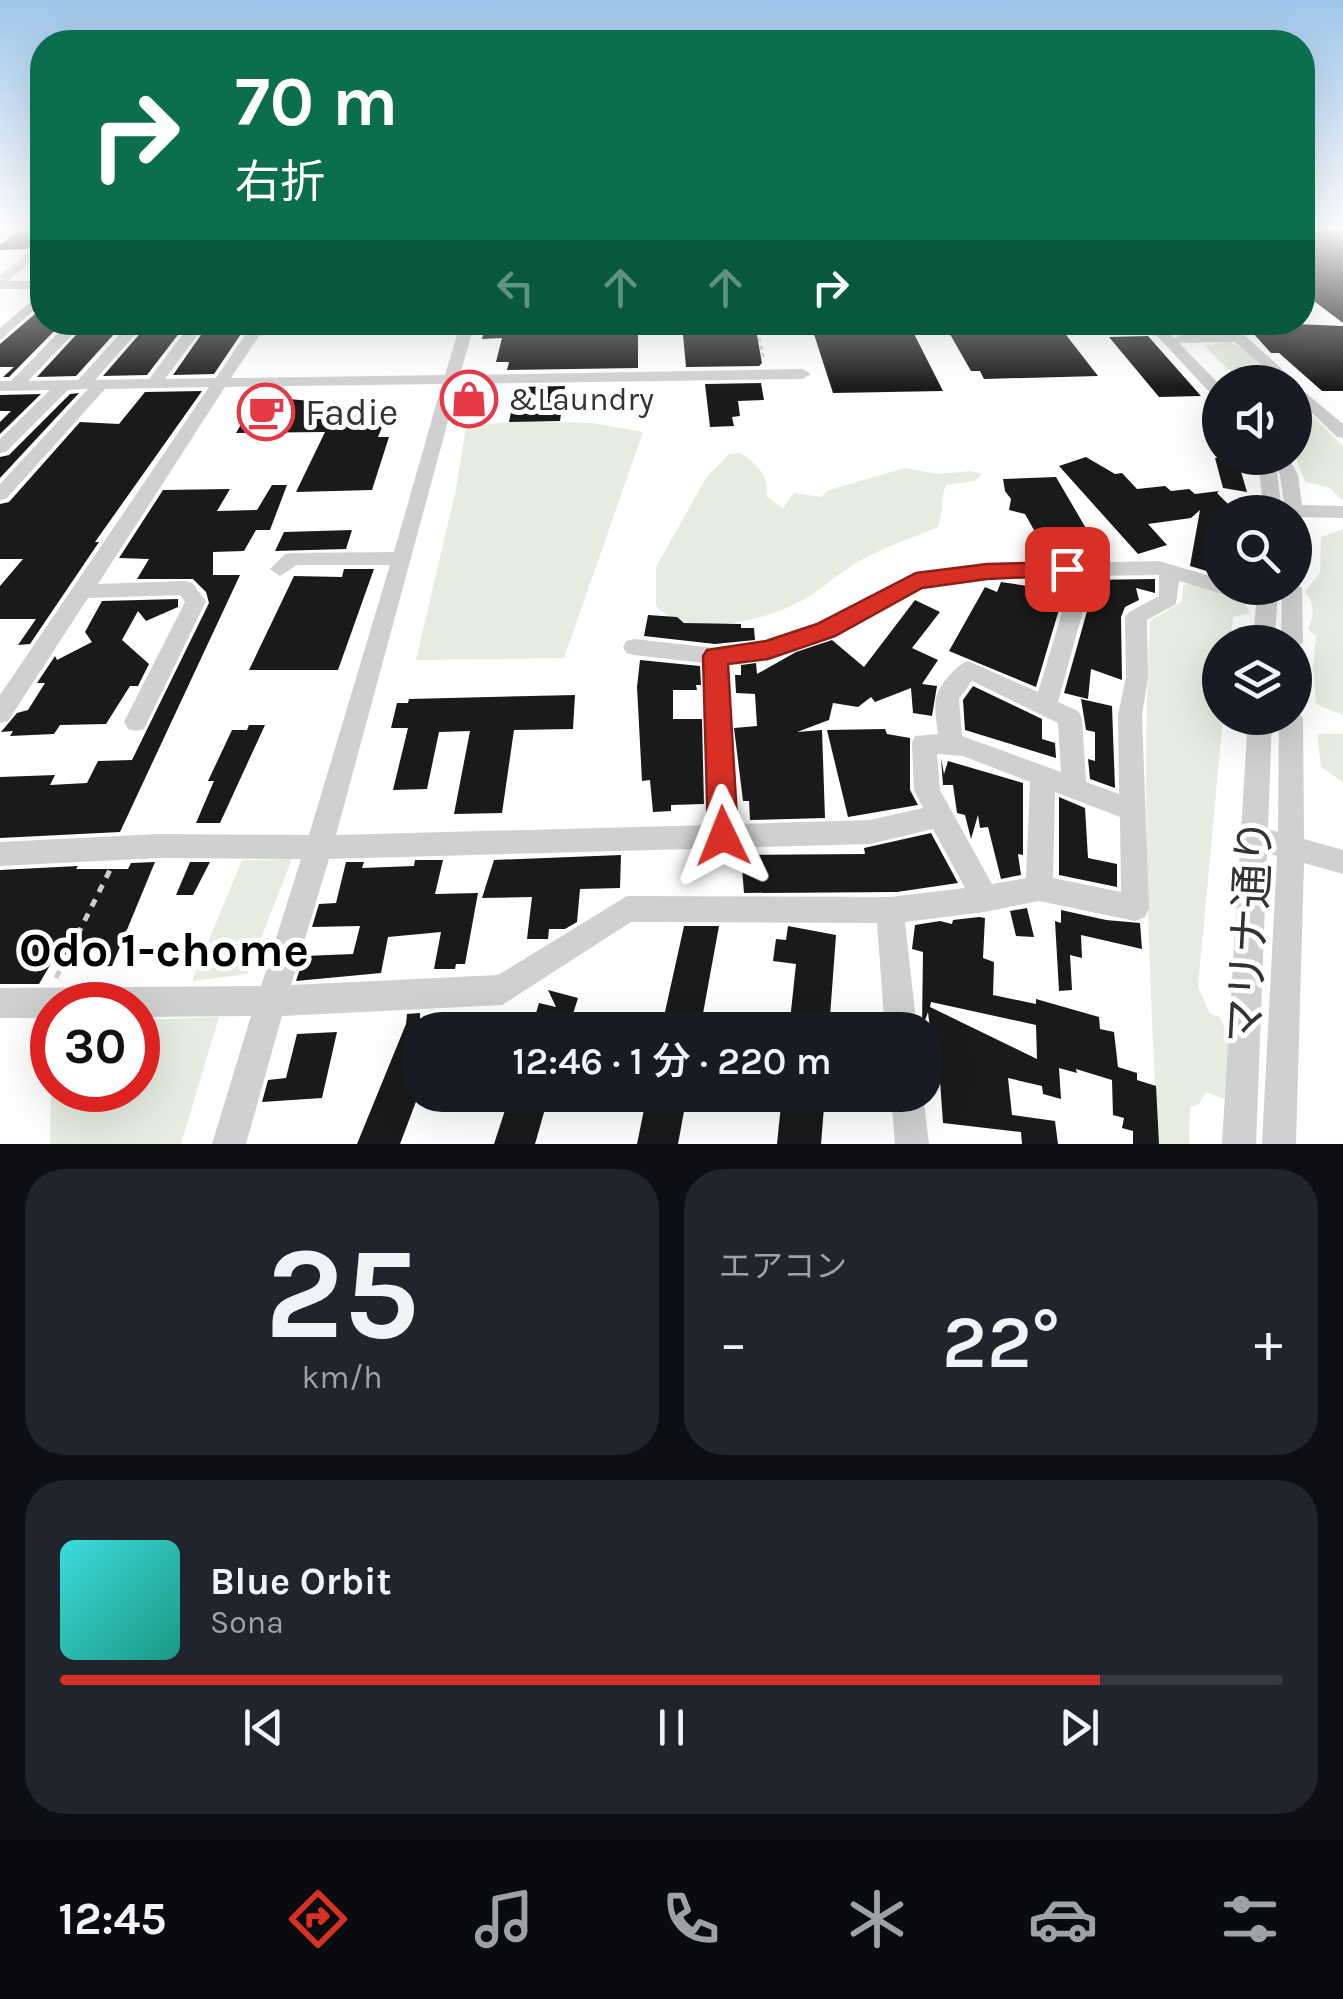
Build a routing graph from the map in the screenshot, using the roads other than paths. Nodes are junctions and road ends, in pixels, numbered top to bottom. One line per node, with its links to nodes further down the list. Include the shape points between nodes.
1 (0, 283): 2 (street)
2 (30, 284)
3 (30, 307): 13 (street)
4 (63, 335): 23 (street)
5 (129, 335): 22 (street)
6 (190, 335): 20 (street)
7 (253, 335): 21 (street)
8 (464, 335): 19 (street)
9 (1163, 335): 18 (street)
10 (1183, 335): 15 (street)
11 (1212, 335): 14 (street)
12 (1233, 335): 14 (street)
13 (0, 336)
14 (1236, 338): 16 (street)
15 (1209, 365)
16 (1268, 365)
17 (803, 374): 19 (street)
18 (1202, 375)
19 (451, 378): 21 (street); 31 (street)
20 (153, 384): 21 (street); 22 (street)
21 (222, 384): 36 (street)
22 (91, 385): 24 (street); 28 (street)
23 (7, 386): 24 (street)
24 (63, 386): 27 (street)
25 (1312, 405): 26 (street)
26 (1343, 433)
27 (0, 448)
28 (0, 495)
29 (1312, 511): 30 (street)
30 (1343, 512)
31 (399, 558): 32 (street, via 292,559); 51 (street)
32 (280, 569)
33 (1067, 569): 34 (street); 38 (street, via 916,581 826,630 768,650); 39 (street, via 1077,596)
34 (1169, 571): 35 (street); 47 (street, via 1169,599 1136,617)
35 (1202, 581)
36 (82, 591): 40 (street); 41 (street, via 184,588 196,601)
37 (634, 647): 38 (street)
38 (716, 656): 49 (street)
39 (1045, 706): 44 (street, via 968,669 948,698); 46 (street, via 1070,718)
40 (0, 714)
41 (136, 722)
42 (1259, 735): 50 (street, マリナ通り)
43 (1292, 735): 52 (street, マリナ通り)
44 (951, 745): 45 (street); 48 (street, via 924,743 927,790)
45 (1043, 777): 46 (street); 55 (street)
46 (1074, 789): 47 (street)
47 (1132, 810): 55 (street, via 1135,908)
48 (940, 816): 49 (street, via 870,832); 56 (street)
49 (723, 836): 51 (street)
50 (1254, 836): 52 (street); 64 (street, マリナ通り)
51 (318, 847): 53 (street); 58 (street)
52 (1291, 850): 54 (street); 65 (street, マリナ通り)
53 (0, 854)
54 (1343, 862)
55 (1039, 888): 56 (street)
56 (986, 899): 57 (street)
57 (890, 910): 58 (street, via 627,908 502,990); 60 (street)
58 (269, 1001): 59 (street); 62 (street)
59 (0, 1003)
60 (899, 1012)
61 (909, 1112): 63 (street)
62 (229, 1144)
63 (912, 1144)
64 (1238, 1144)
65 (1278, 1144)

